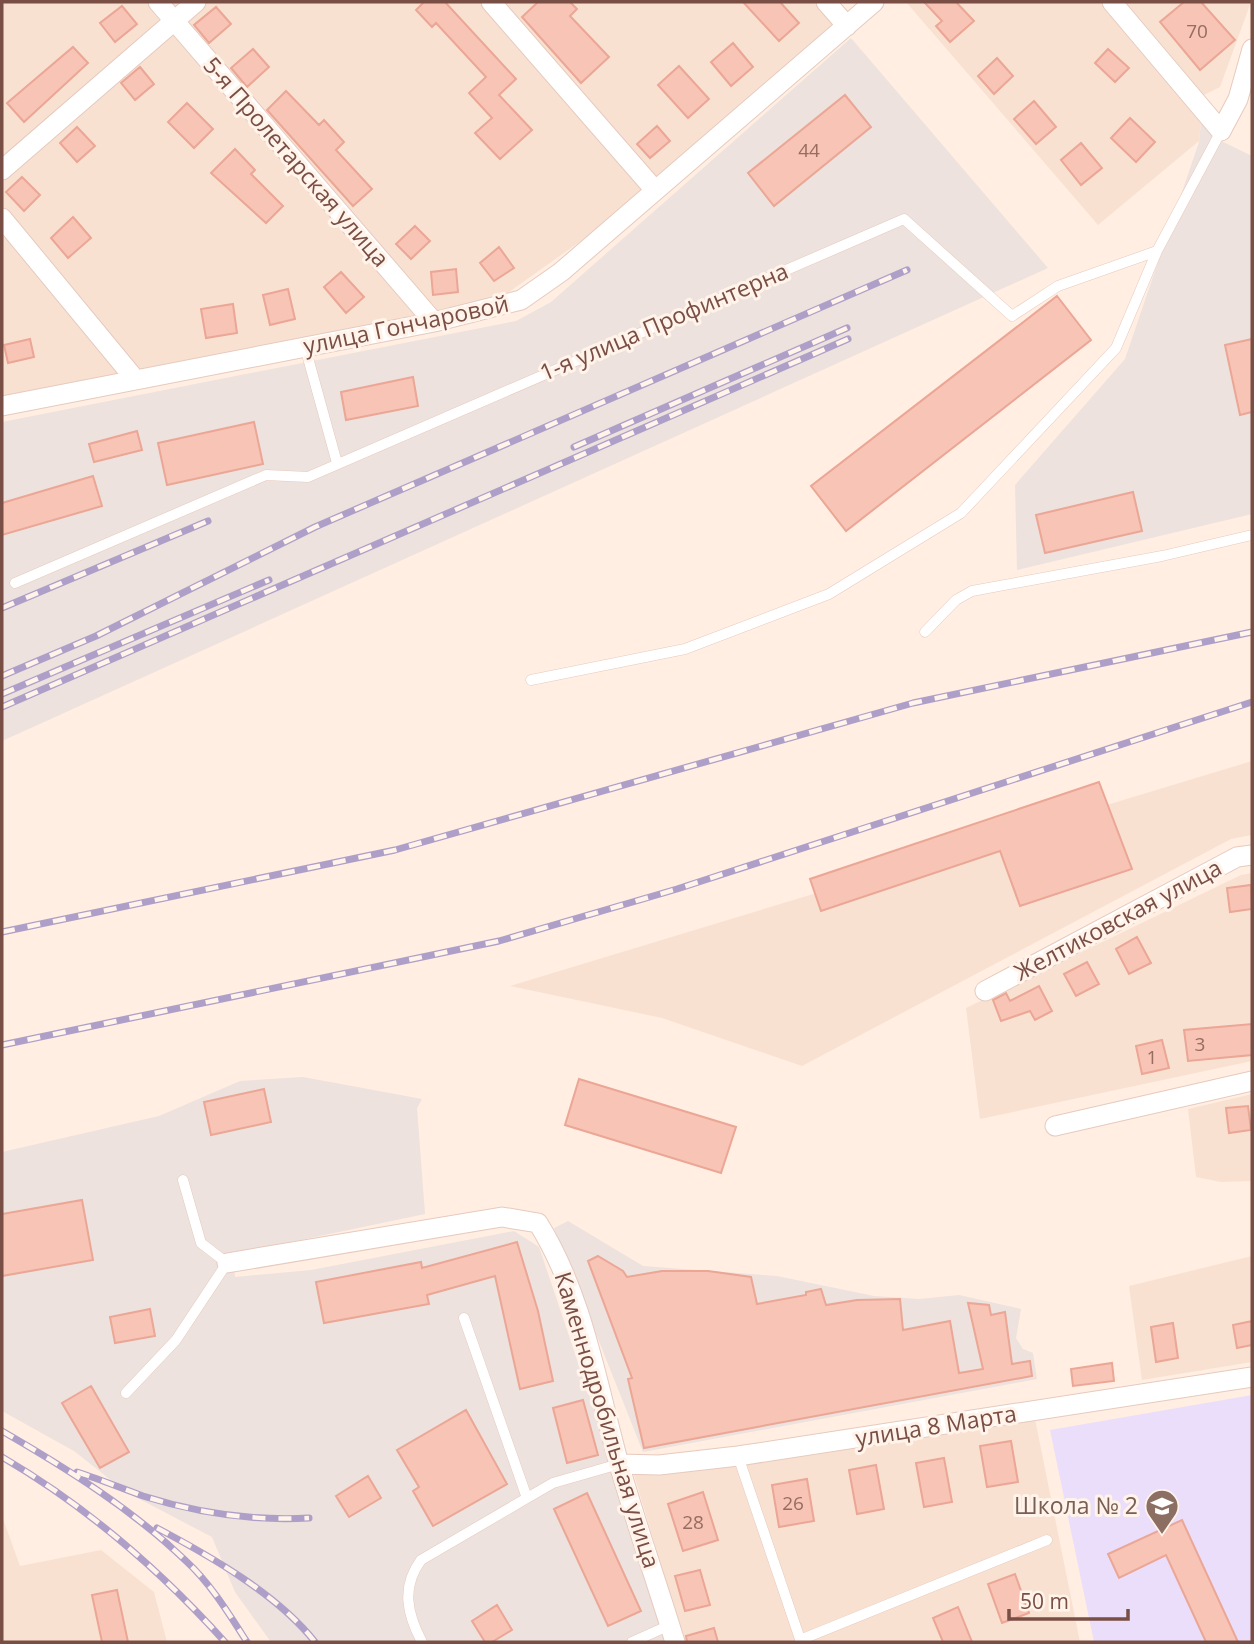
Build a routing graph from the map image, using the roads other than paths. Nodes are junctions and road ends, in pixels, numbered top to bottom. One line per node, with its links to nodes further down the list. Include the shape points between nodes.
1 (158, 2): 7 (street, 5-я Пролетарская улица)
2 (196, 2): 7 (street)
3 (491, 2): 12 (street)
4 (826, 2): 8 (street)
5 (874, 2): 8 (street, улица Гончаровой)
6 (1112, 2): 10 (street)
7 (174, 20): 11 (street); 15 (street, 5-я Пролетарская улица)
8 (847, 26): 12 (street, улица Гончаровой)
9 (1252, 49): 10 (street, via 1238,99)
10 (1222, 131): 14 (lane)
11 (2, 170)
12 (654, 189): 15 (street, улица Гончаровой, via 561,272 521,300)
13 (2, 218): 17 (street)
14 (1157, 251): 19 (lane, 1-я улица Профинтерна, via 1058,286 1012,316 904,219); 23 (lane, via 1116,348 961,513 829,594 685,649)
15 (435, 322): 16 (street, улица Гончаровой)
16 (305, 347): 17 (street, улица Гончаровой); 19 (lane)
17 (135, 379): 18 (street, улица Гончаровой)
18 (2, 406)
19 (337, 463): 21 (lane, 1-я улица Профинтерна, via 308,477 266,475)
20 (1252, 535): 22 (lane, via 972,591 956,600)
21 (15, 583)
22 (925, 632)
23 (531, 680)
24 (1252, 855): 25 (street, Желтиковская улица, via 1237,857)
25 (985, 990)
26 (1252, 1081): 27 (street)
27 (1055, 1126)
28 (183, 1180): 29 (lane, via 201,1243)
29 (227, 1263): 32 (lane, via 176,1340); 34 (street, Каменнодробильная улица, via 502,1217 538,1223 556,1252 598,1378)
30 (464, 1318): 35 (lane)
31 (1252, 1377): 33 (street, улица 8 Марта)
32 (126, 1393)
33 (738, 1456): 34 (street, улица 8 Марта, via 659,1465); 38 (lane)
34 (619, 1464): 35 (lane, via 553,1483); 37 (street, Каменнодробильная улица)
35 (527, 1498): 39 (lane, via 421,1560 412,1572 406,1592 412,1624)
36 (1047, 1540): 38 (lane)
37 (672, 1634): 40 (lane)
38 (800, 1641)
39 (422, 1642)
40 (632, 1642)

